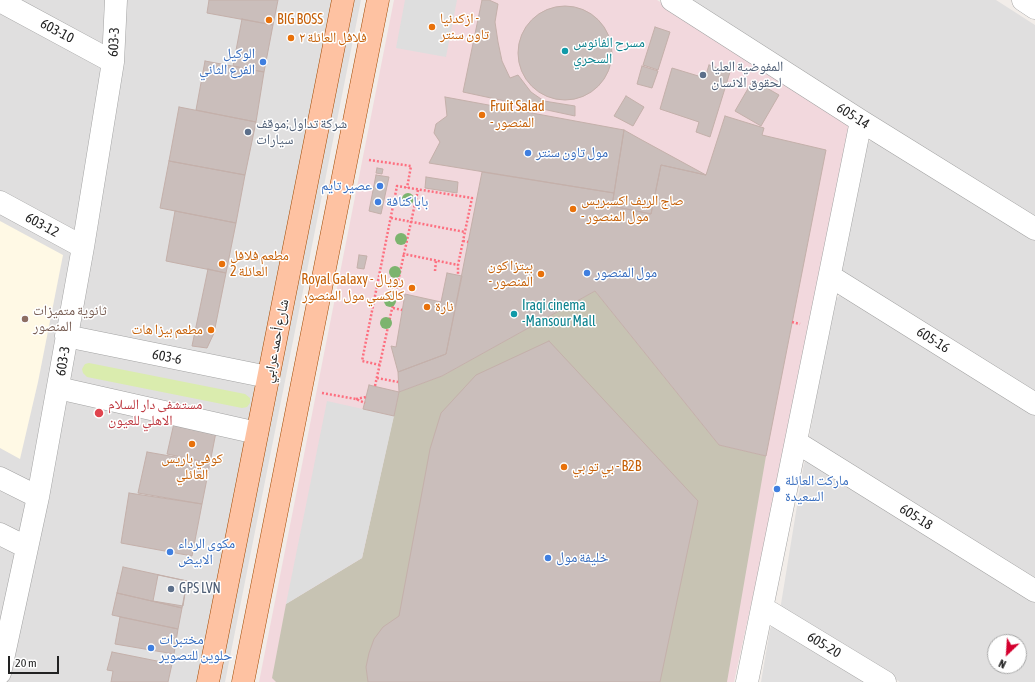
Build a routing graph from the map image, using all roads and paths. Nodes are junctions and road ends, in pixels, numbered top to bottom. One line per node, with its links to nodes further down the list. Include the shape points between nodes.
1 (116, 0): 8 (street, 603-3)
2 (343, 0): 33 (main road, شارع أحمد عرابي)
3 (378, 0): 53 (main road)
4 (672, 0): 9 (street, 605-14)
5 (1023, 0): 7 (street)
6 (0, 1): 8 (street, 603-10)
7 (1035, 8)
8 (113, 62): 22 (street, 603-3)
9 (861, 121): 18 (street, 605-14); 28 (street)
10 (369, 160): 11 (path, via 410,166)
11 (407, 188): 12 (path); 14 (path, via 397,186)
12 (418, 190): 15 (path, via 472,198); 16 (path)
13 (0, 202): 22 (street, 603-12)
14 (391, 218): 16 (path); 32 (path, via 362,361)
15 (468, 220): 17 (path); 19 (path)
16 (412, 222): 19 (path); 23 (path)
17 (472, 222)
18 (1035, 229)
19 (465, 232): 20 (path)
20 (464, 240): 21 (path); 25 (path)
21 (468, 242)
22 (83, 247): 31 (street, 603-3)
23 (404, 254): 24 (path); 29 (path)
24 (436, 261): 25 (path); 26 (path)
25 (458, 265): 27 (path)
26 (435, 271)
27 (458, 275)
28 (830, 276): 42 (street, 605-16); 44 (street)
29 (393, 308): 30 (path); 32 (path)
30 (402, 310)
31 (66, 336): 33 (street, 603-6); 37 (street, 603-3)
32 (380, 365): 34 (path)
33 (268, 377): 43 (main road, شارع أحمد عرابي)
34 (377, 378): 35 (path); 36 (path)
35 (398, 382)
36 (375, 386)
37 (58, 388): 43 (street); 46 (street, 603-3)
38 (322, 394): 40 (path)
39 (366, 397): 40 (path)
40 (356, 399): 41 (path)
41 (365, 403)
42 (1035, 404)
43 (257, 433): 52 (main road, شارع أحمد عرابي)
44 (796, 442): 49 (street, 605-18); 50 (street)
45 (0, 478): 46 (street)
46 (38, 497): 48 (street, 603-3)
47 (0, 534): 48 (street)
48 (26, 547): 51 (street, 603-3)
49 (1035, 591)
50 (763, 608): 54 (street); 55 (street, 605-20)
51 (0, 673)
52 (208, 682)
53 (243, 682)
54 (748, 682)
55 (885, 682)

